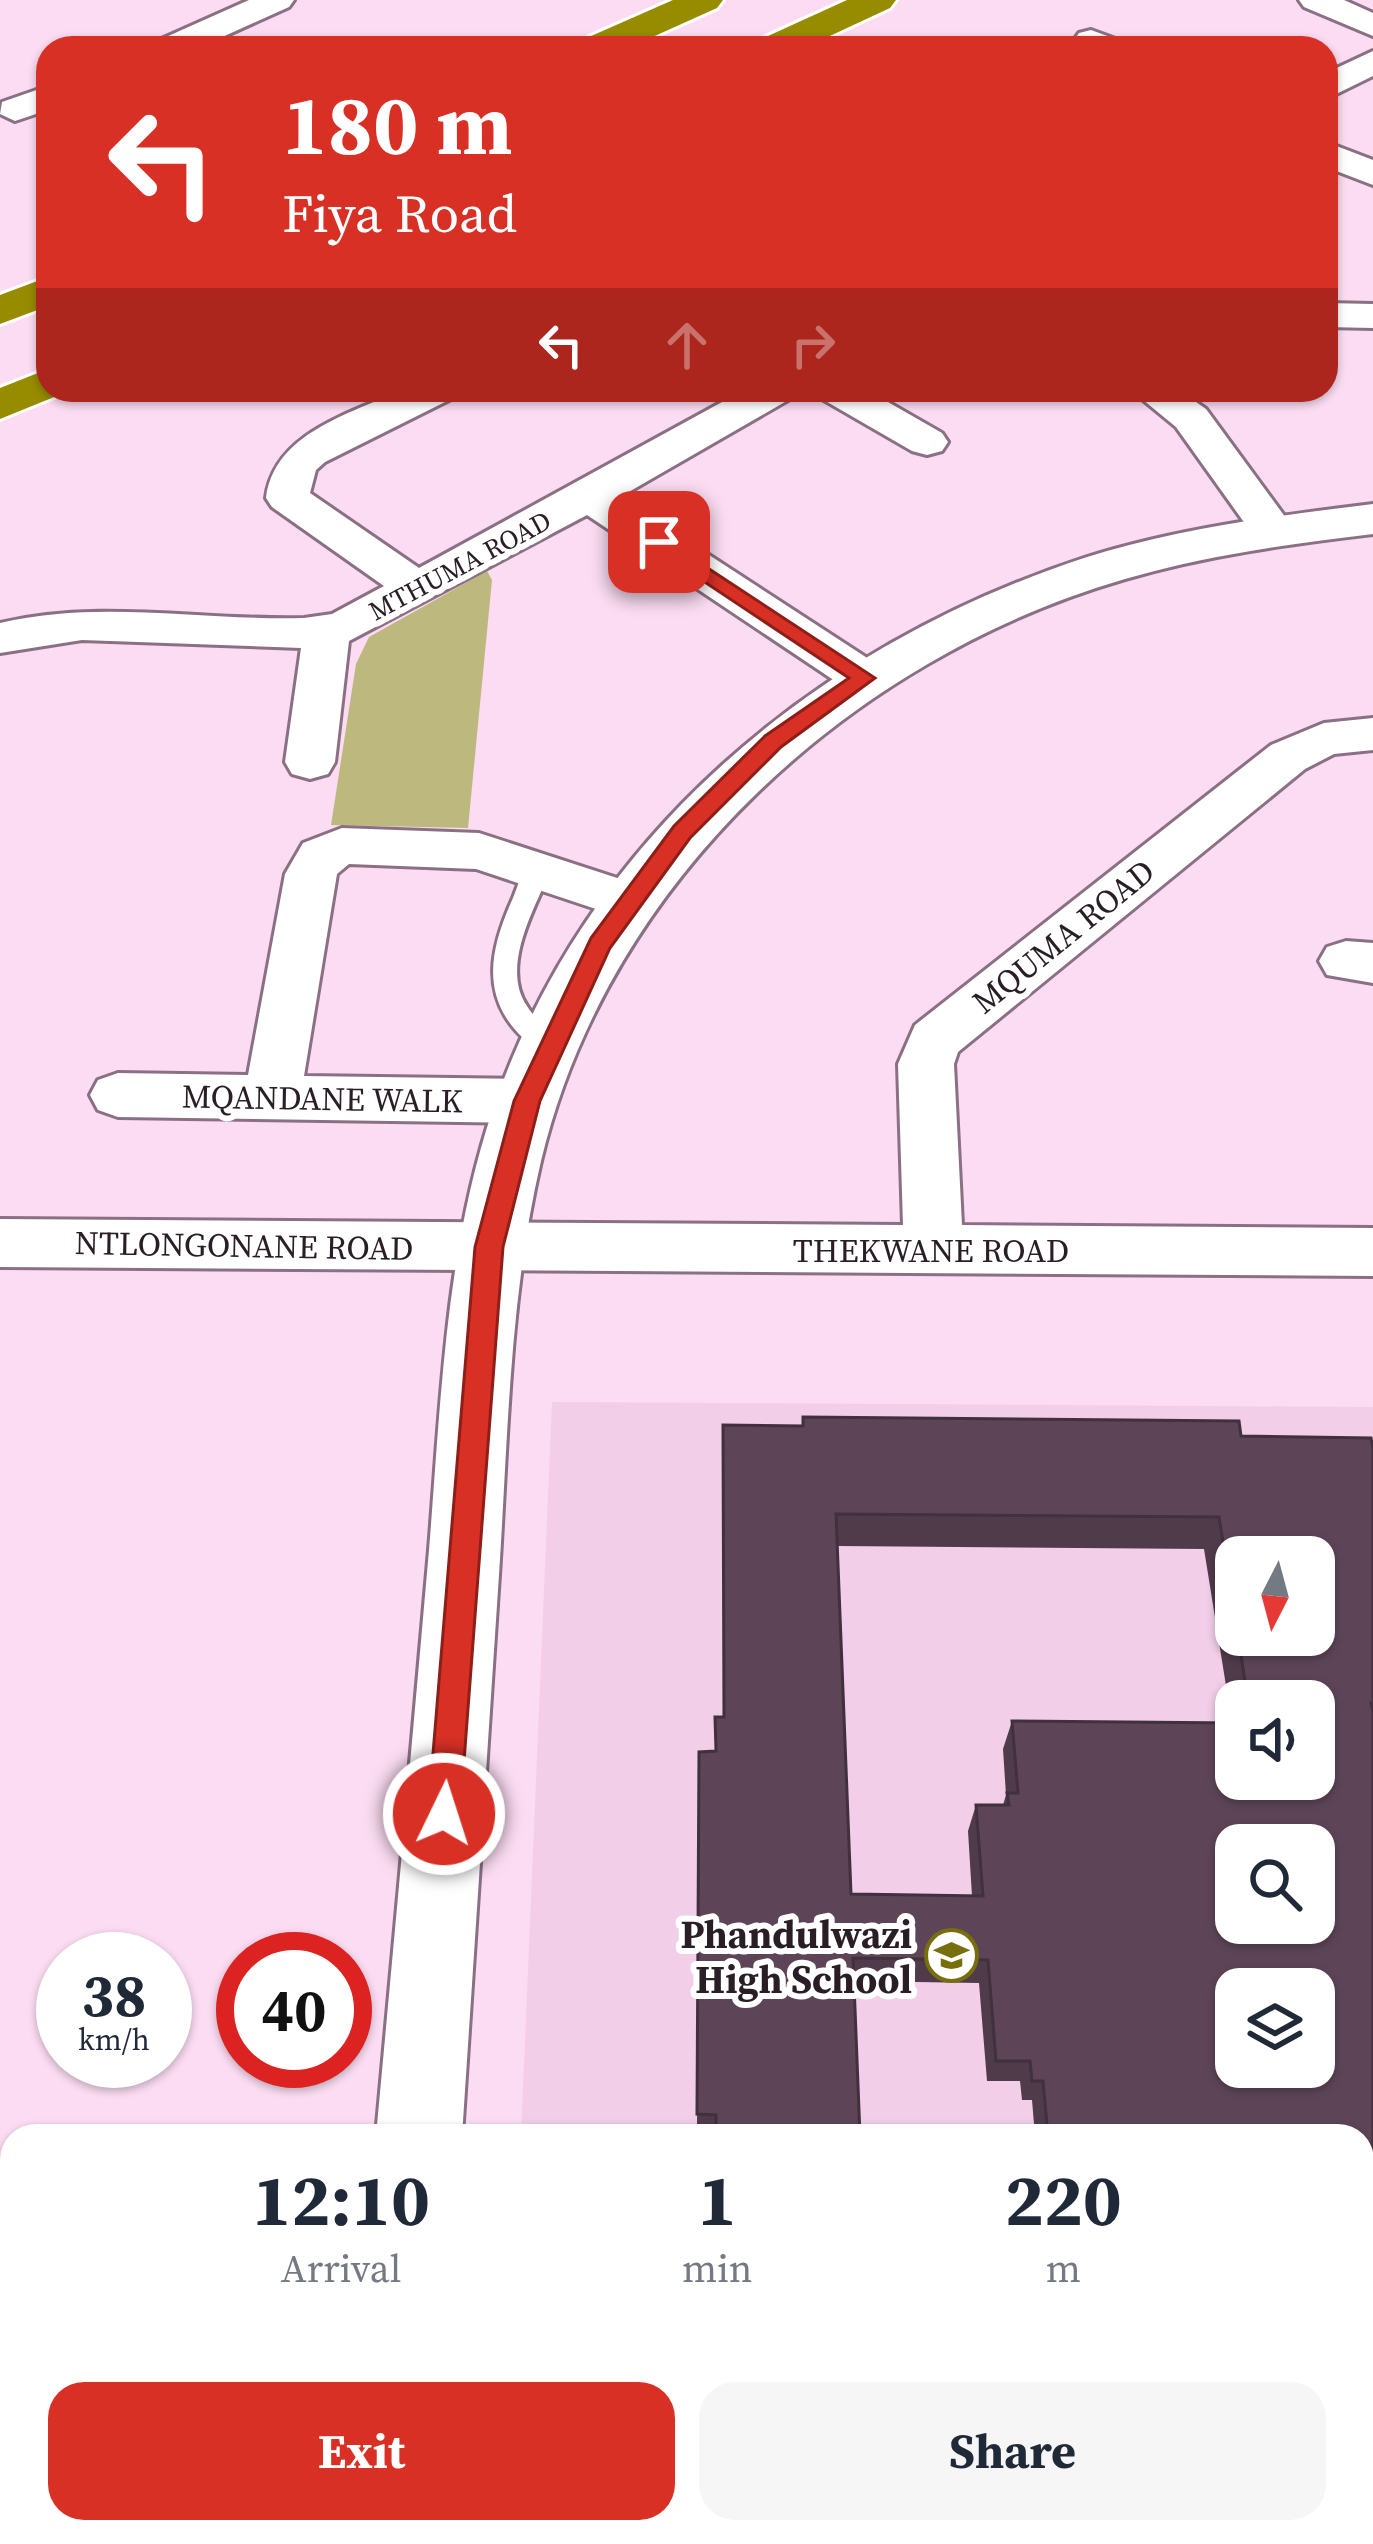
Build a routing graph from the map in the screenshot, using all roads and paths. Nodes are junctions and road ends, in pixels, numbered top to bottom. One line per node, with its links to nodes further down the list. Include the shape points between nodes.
1 (277, 0): 6 (street)
2 (704, 0): 7 (highway)
3 (877, 0): 8 (highway)
4 (1316, 0): 5 (street)
5 (1373, 26)
6 (196, 36)
7 (623, 36)
8 (799, 36)
9 (1373, 62): 10 (street)
10 (1338, 81)
11 (1338, 159): 12 (street)
12 (1373, 174)
13 (36, 295): 14 (highway)
14 (0, 311)
15 (1338, 315): 16 (street)
16 (1373, 316)
17 (36, 388): 22 (highway)
18 (412, 402): 27 (street, via 298,463 288,498)
19 (738, 402): 24 (street, MTHUMA ROAD)
20 (858, 402): 23 (street)
21 (1169, 402): 26 (street, via 1191,418)
22 (0, 405)
23 (927, 442)
24 (589, 496): 27 (street, MTHUMA ROAD); 30 (street)
25 (1373, 519): 26 (street)
26 (1272, 529): 30 (street, via 1040,592)
27 (417, 588): 28 (street, MTHUMA ROAD)
28 (327, 631): 29 (street, MTHUMA ROAD, via 72,628); 32 (street)
29 (0, 638)
30 (864, 678): 34 (street, via 733,779)
31 (1373, 734): 41 (street, MQUMA ROAD, via 1324,739 1288,757 935,1040 926,1064)
32 (310, 762)
33 (538, 870): 34 (street); 35 (lane, via 505,974 515,1012); 37 (street, via 456,848 342,846 321,856 311,874)
34 (629, 901): 35 (street)
35 (550, 1049): 38 (street)
36 (118, 1095): 37 (street, MQANDANE WALK)
37 (272, 1097): 38 (street, MQANDANE WALK)
38 (527, 1101): 40 (street)
39 (0, 1243): 40 (street, NTLONGONANE ROAD)
40 (489, 1247): 41 (street, THEKWANE ROAD); 43 (street)
41 (934, 1250): 42 (street, THEKWANE ROAD)
42 (1373, 1252)
43 (420, 2124)

